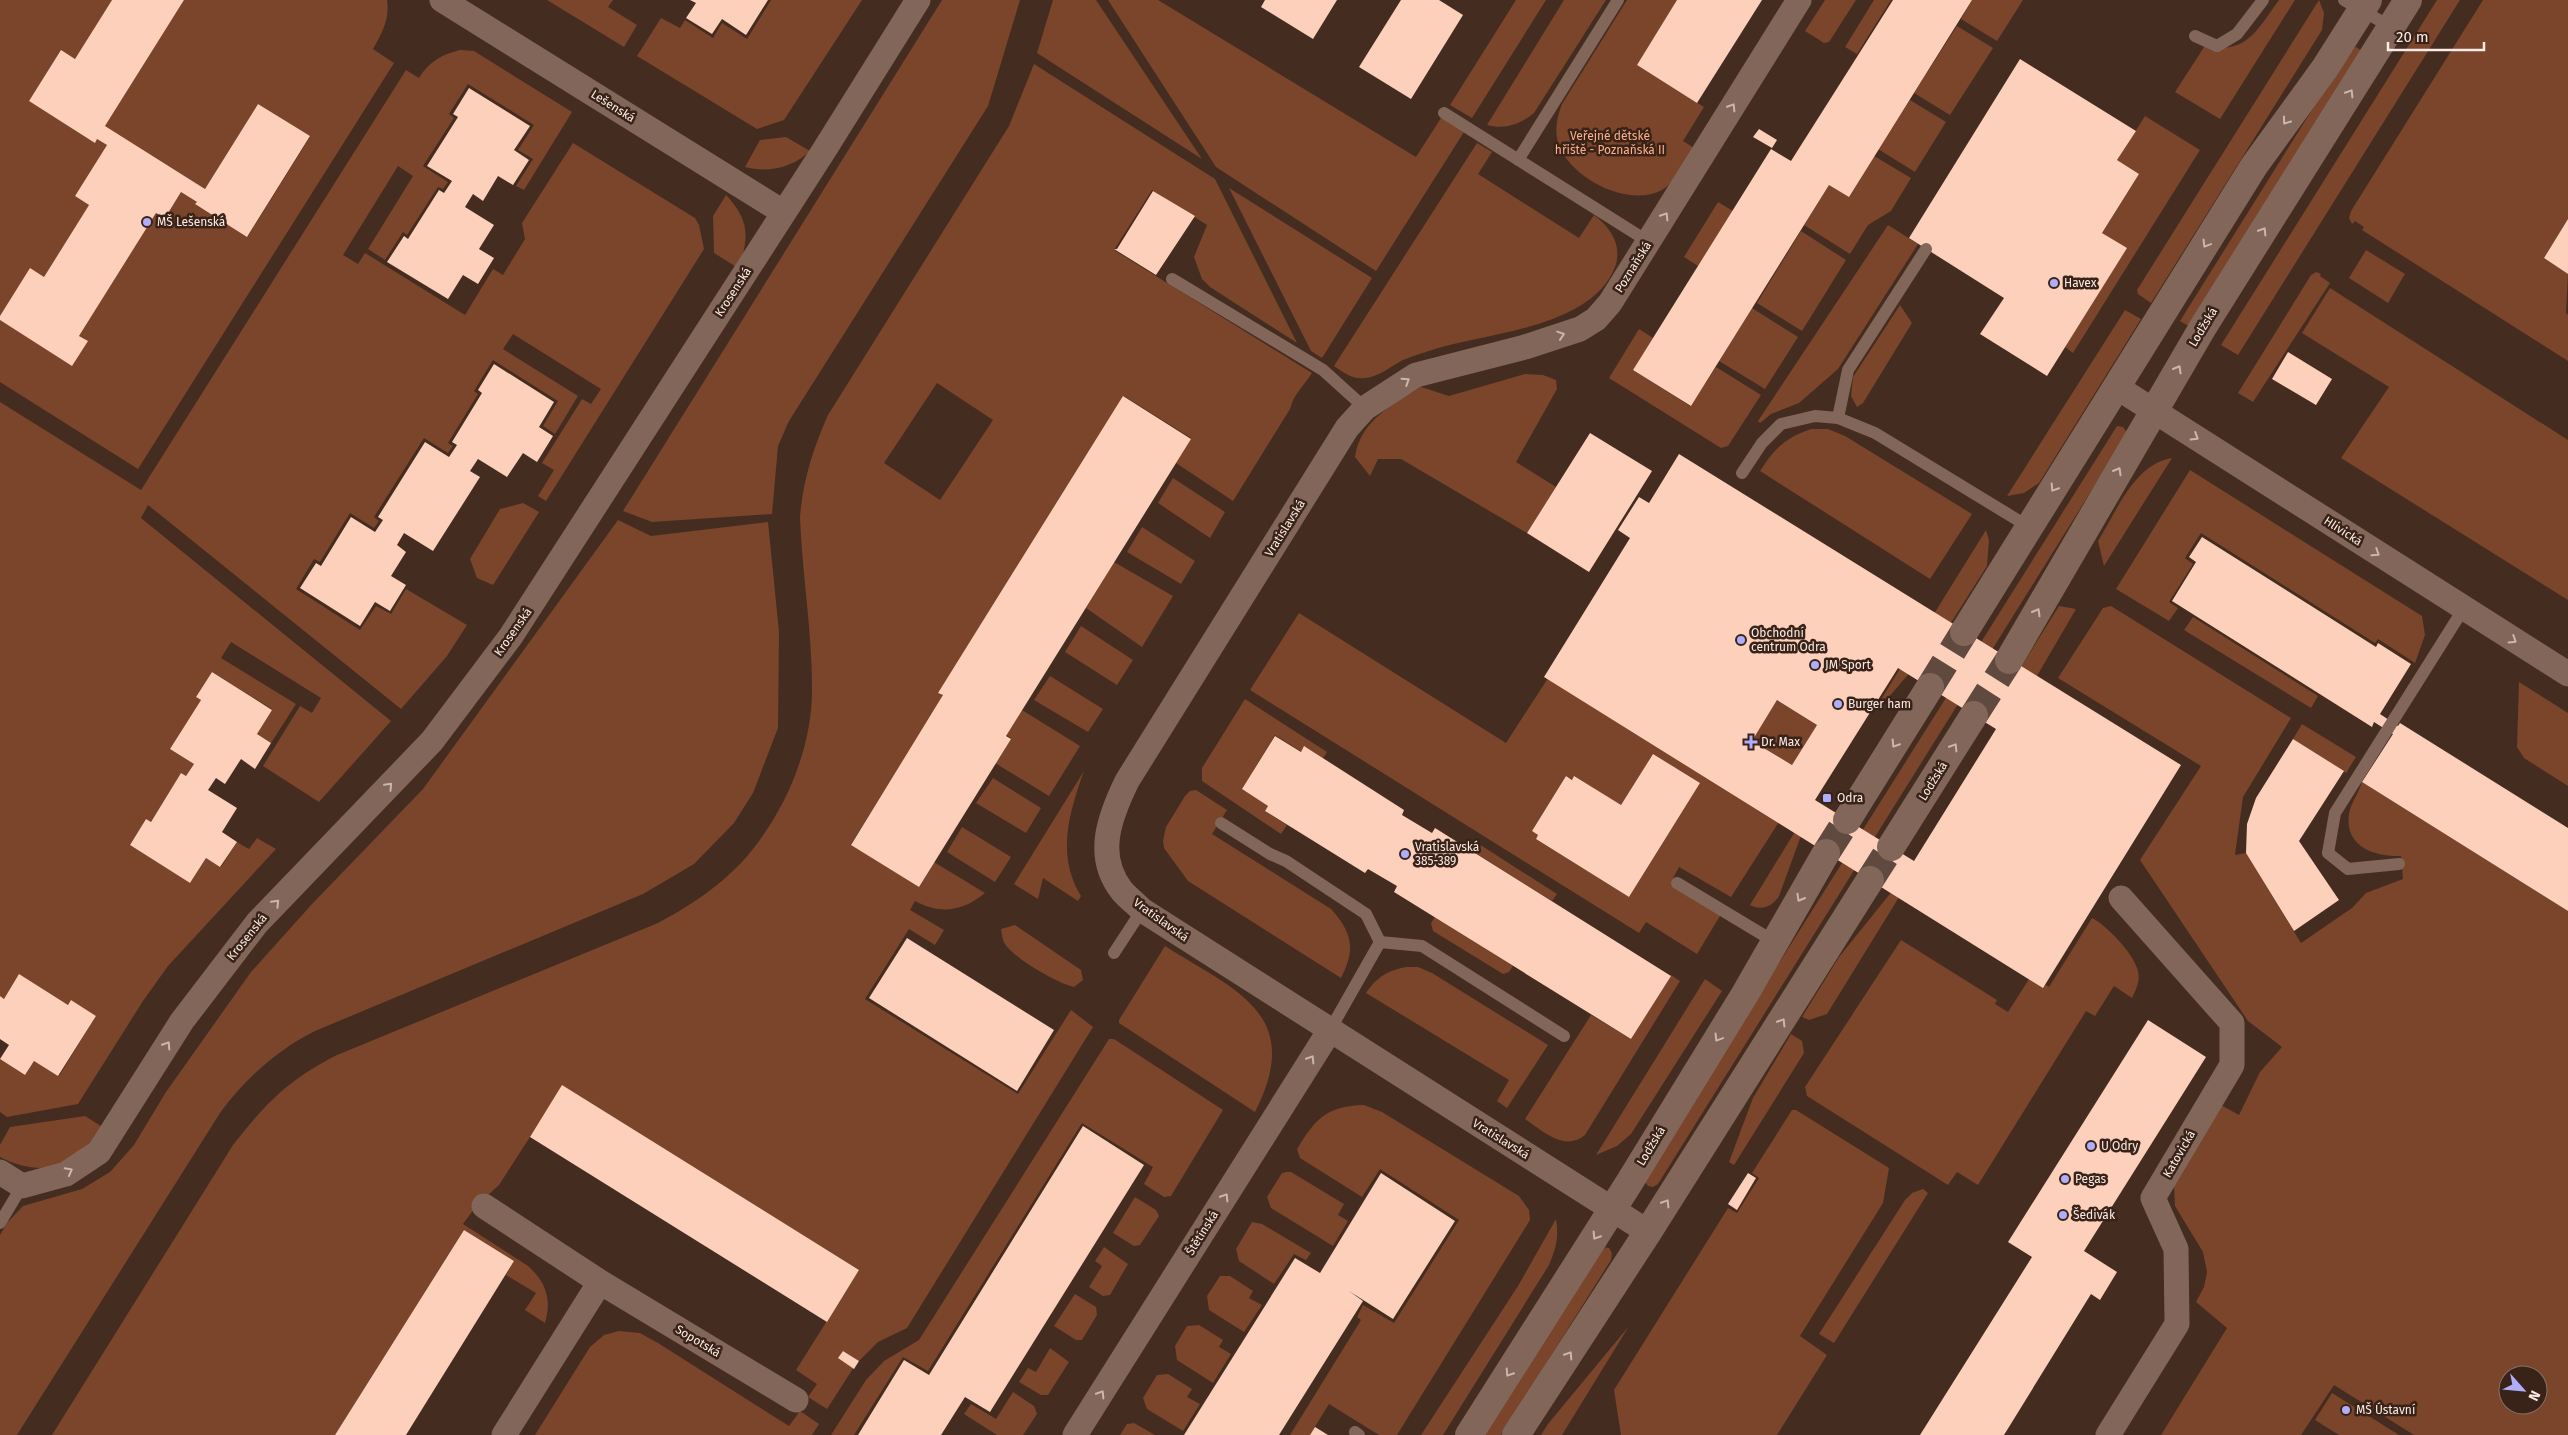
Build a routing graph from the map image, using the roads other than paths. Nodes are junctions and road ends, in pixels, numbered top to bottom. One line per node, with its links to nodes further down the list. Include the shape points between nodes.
1 (442, 0): 12 (street, Lešenská)
2 (918, 0): 12 (street, Krosenská)
3 (1618, 0): 11 (lane)
4 (1800, 0): 13 (street, Poznaňská, one-way to 4)
5 (2263, 0): 9 (lane, via 2237,34 2217,46)
6 (2408, 0): 8 (street, Lodžská)
7 (2358, 4): 8 (lane); 16 (street, one-way to 16, via 2325,68 2254,166)
8 (2391, 27): 18 (street, Lodžská, one-way to 8)
9 (2195, 36)
10 (1444, 113): 11 (lane)
11 (1518, 160): 13 (lane)
12 (783, 212): 43 (street, Krosenská, one-way to 12, via 66,1174 99,1152 182,1021 257,923 432,741 511,636)
13 (1649, 242): 17 (street, Poznaňská, one-way to 13, via 1416,375 1525,348 1580,329 1596,319 1610,304)
14 (1926, 249): 19 (lane, via 1848,370)
15 (1172, 279): 17 (lane, via 1322,370)
16 (2118, 388): 18 (street, Hlivická); 21 (street, one-way to 21)
17 (1365, 408): 36 (street, Vratislavská, via 1327,460 1115,805 1108,823 1106,847 1110,869 1122,891)
18 (2153, 411): 22 (street, Hlivická, one-way to 22); 24 (street, Lodžská, one-way to 18)
19 (1838, 418): 20 (lane, via 1815,416 1781,424 1762,443); 21 (lane, via 1875,433)
20 (1742, 473)
21 (2029, 527): 23 (street)
22 (2464, 608): 25 (street, Hlivická, one-way to 25); 32 (lane, via 2335,813 2328,852 2341,863 2348,868)
23 (1964, 632)
24 (2009, 660)
25 (2568, 674)
26 (1930, 687): 28 (street, one-way to 28)
27 (1974, 715): 30 (street, Lodžská, one-way to 27)
28 (1847, 820)
29 (1221, 824): 37 (lane, via 1270,854 1286,860 1366,914)
30 (1891, 847)
31 (1826, 853): 38 (street, Lodžská, one-way to 38)
32 (2399, 864)
33 (1870, 880): 47 (street, one-way to 33)
34 (1677, 883): 38 (lane)
35 (2121, 898): 54 (street, Katovická, via 2232,1023 2232,1065 2153,1198 2176,1249 2178,1324)
36 (1142, 910): 39 (lane); 40 (street, Vratislavská)
37 (1380, 942): 40 (lane); 41 (lane, via 1422,946)
38 (1775, 942): 45 (street, Lodžská, one-way to 45)
39 (1114, 953)
40 (1330, 1030): 45 (street, Vratislavská); 51 (street, Štětínská, one-way to 40)
41 (1564, 1036)
42 (0, 1172): 43 (street)
43 (22, 1186): 46 (lane)
44 (484, 1206): 48 (street, Sopotská)
45 (1613, 1209): 47 (street, Vratislavská); 52 (street, Lodžská, one-way to 52)
46 (0, 1223)
47 (1648, 1232): 53 (street, one-way to 47)
48 (600, 1282): 49 (street, Sopotská); 50 (street)
49 (796, 1400)
50 (504, 1435)
51 (1075, 1435)
52 (1469, 1435)
53 (1516, 1435)
54 (2108, 1435)

